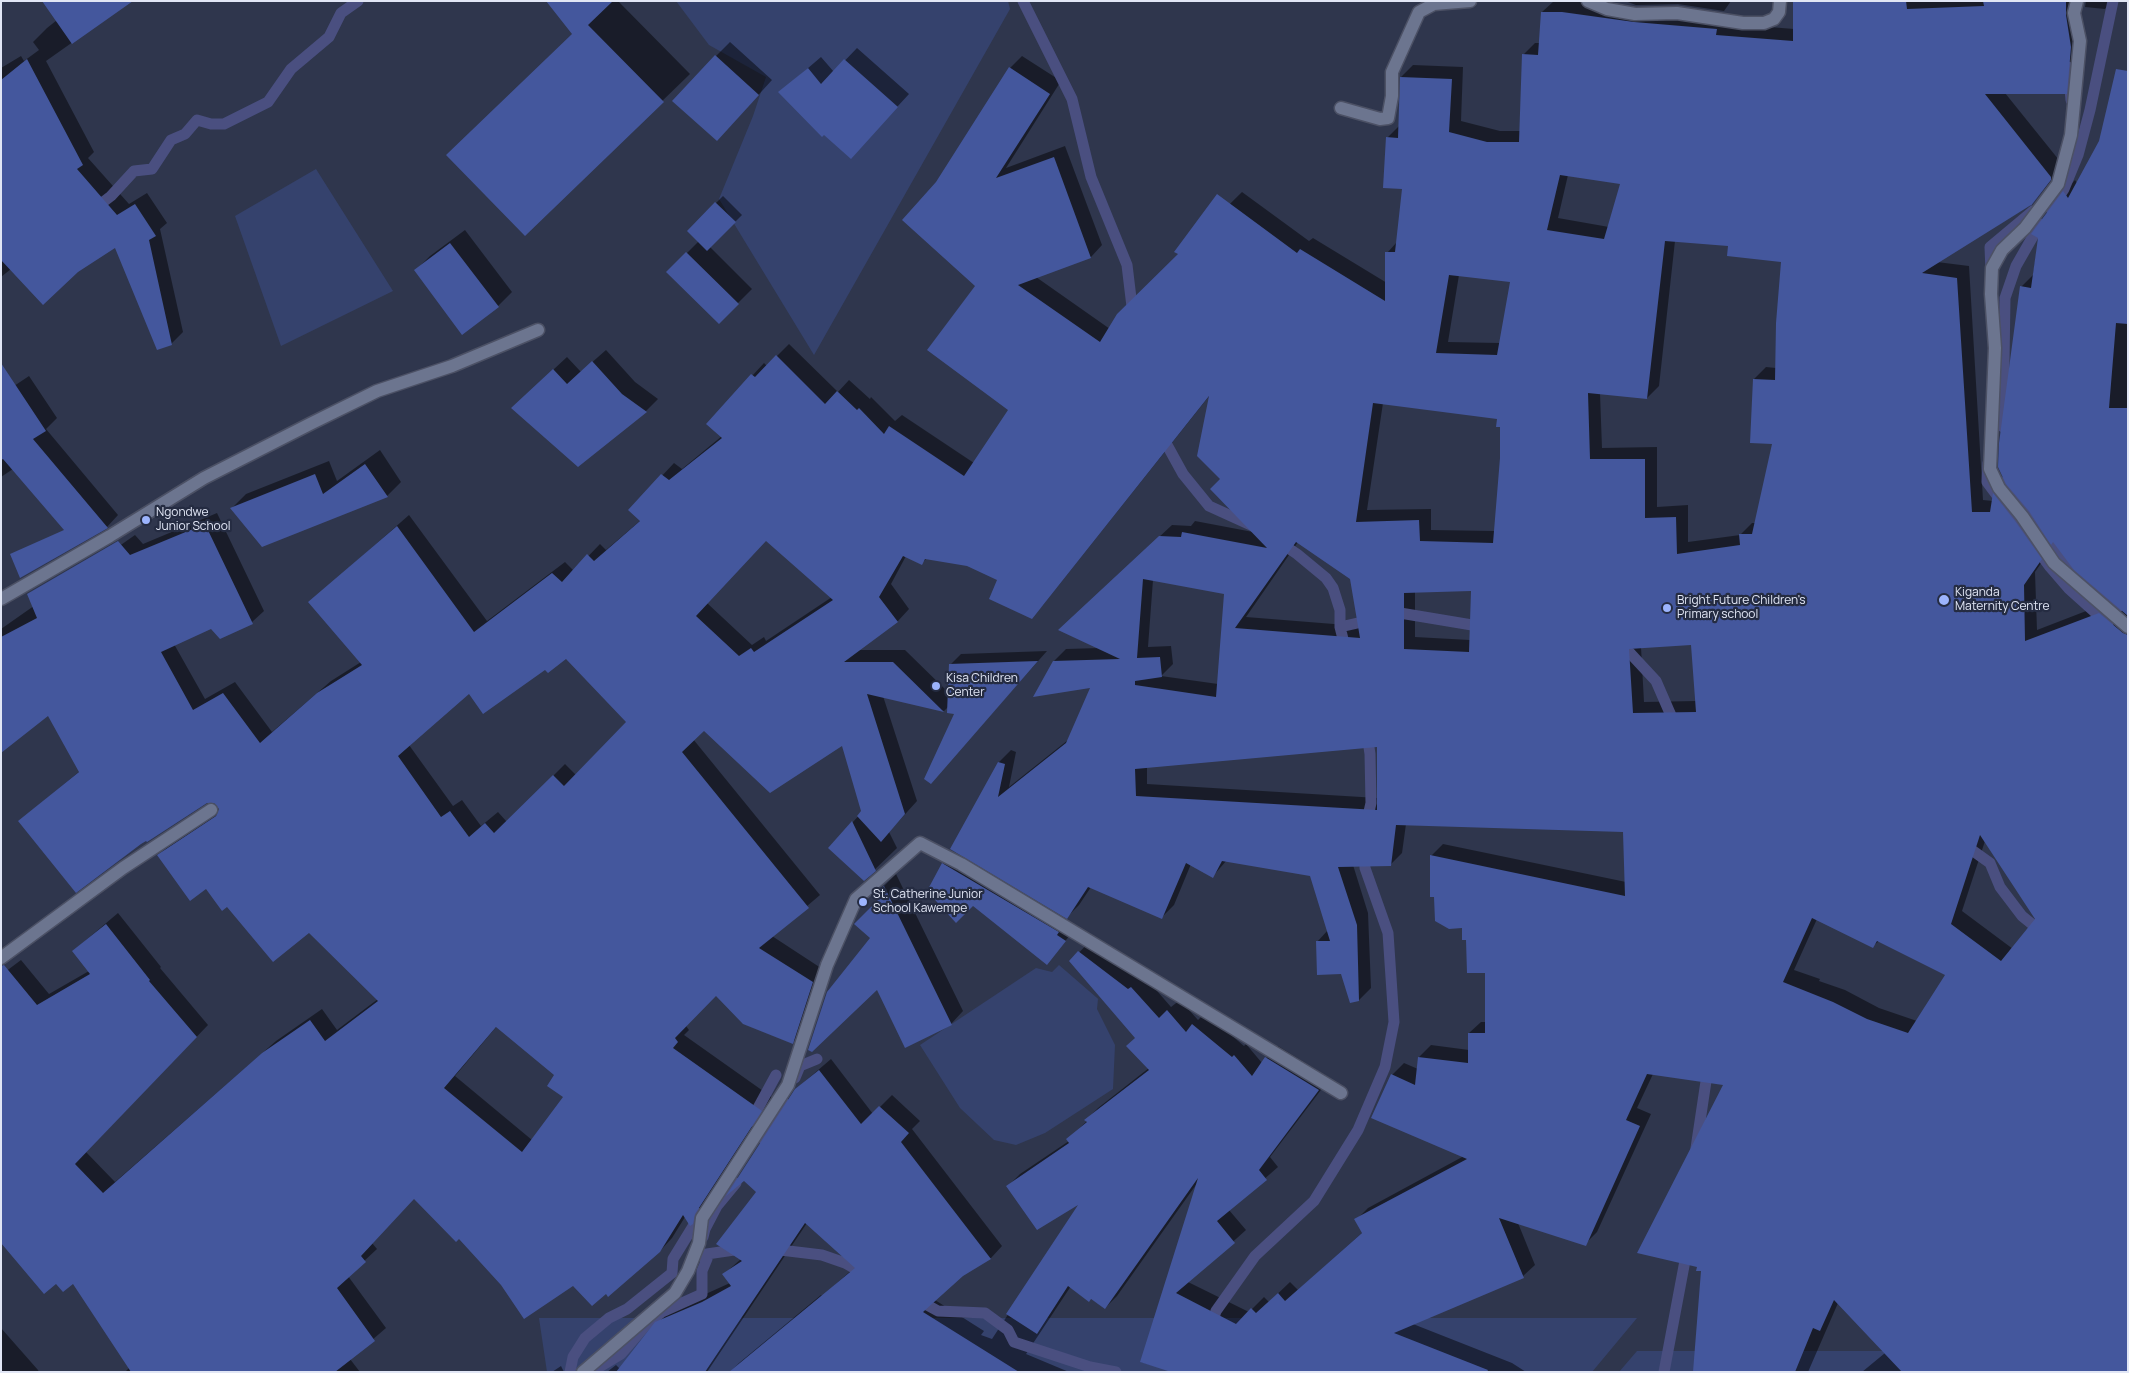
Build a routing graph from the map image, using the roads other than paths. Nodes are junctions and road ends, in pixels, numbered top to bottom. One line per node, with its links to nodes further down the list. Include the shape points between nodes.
1 (1470, 1): 5 (street, via 1434,4 1419,12 1392,72 1388,118 1380,119)
2 (1588, 1): 3 (street, via 1607,9 1635,14 1677,12 1764,23 1774,19 1779,12)
3 (1780, 1)
4 (2077, 1): 8 (street, via 2074,12 2080,41 2071,136 2058,184 2025,228 2002,250 1992,268 1995,348 1990,469 1999,488 2054,563)
5 (1341, 108)
6 (538, 330): 7 (street, via 452,366 377,391 312,423 204,478)
7 (1, 598)
8 (2128, 627)
9 (211, 810): 10 (street, via 123,868)
10 (1, 958)
11 (1341, 1093): 12 (street, via 961,864 920,843 856,899 827,965 788,1085 702,1218 699,1243 675,1292)
12 (583, 1372)

